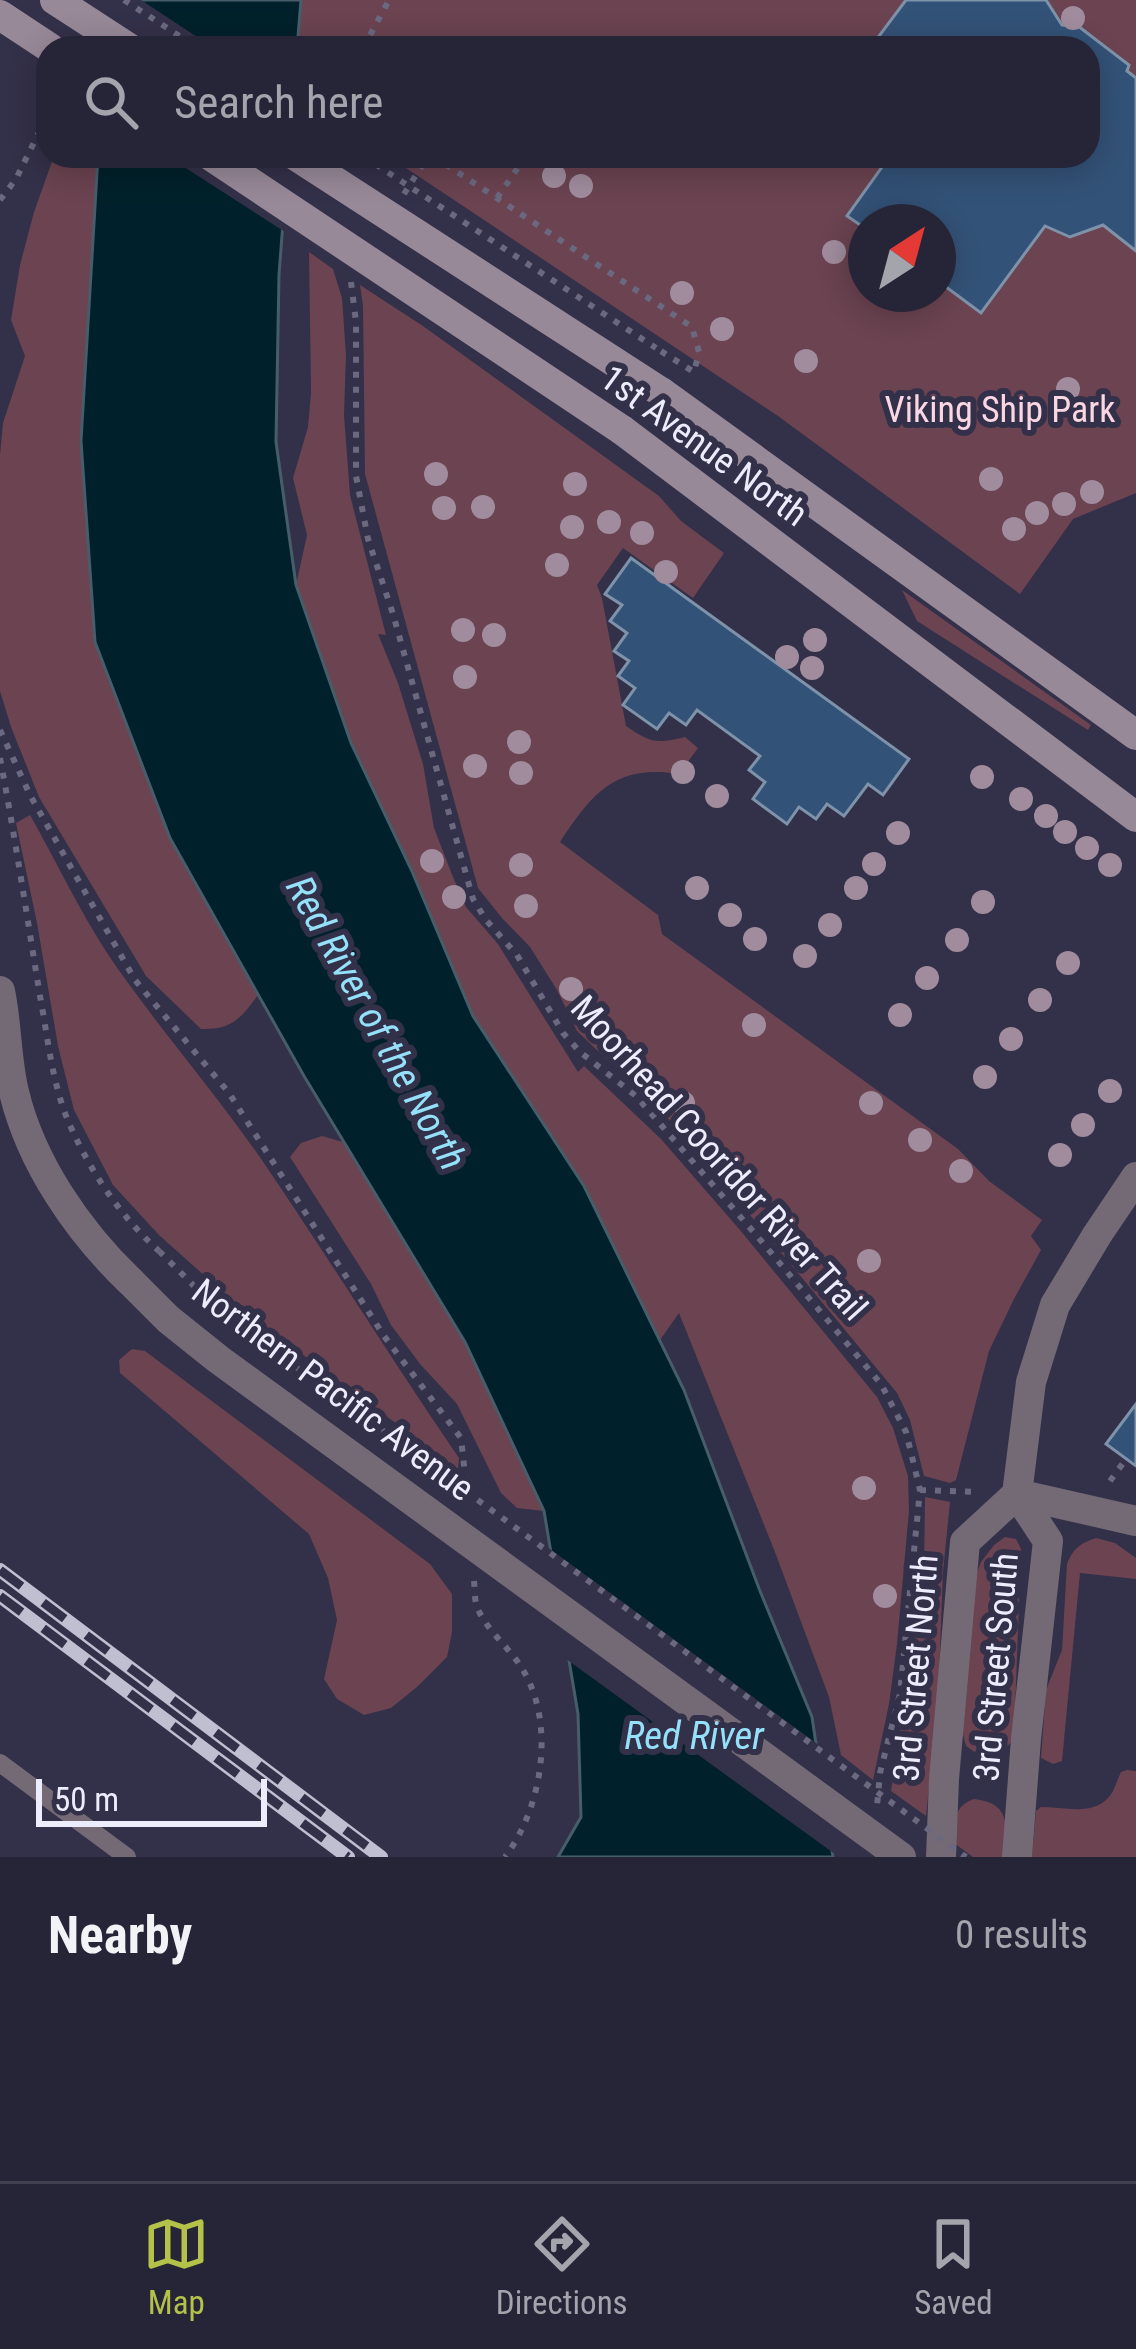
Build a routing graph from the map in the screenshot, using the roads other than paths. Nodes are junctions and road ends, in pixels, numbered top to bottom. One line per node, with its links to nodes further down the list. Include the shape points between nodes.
1 (55, 0): 3 (main road, bridge)
2 (0, 15): 4 (main road)
3 (110, 36)
4 (36, 39)
5 (230, 168): 8 (main road, 1st Avenue North, bridge, via 622,430)
6 (315, 168): 7 (main road, 1st Avenue North, bridge, via 661,392)
7 (1136, 735)
8 (1136, 817)
9 (0, 991): 15 (street, Northern Pacific Avenue, bridge, via 14,1093 50,1179 112,1264 168,1318)
10 (1132, 1192): 11 (street, via 1055,1305 1031,1382)
11 (1017, 1493): 12 (street); 16 (street, 3rd Street North, via 965,1542); 17 (street, 3rd Street South, via 1048,1541)
12 (1136, 1521)
13 (0, 1763): 14 (lane)
14 (127, 1857)
15 (901, 1857)
16 (941, 1857)
17 (1017, 1857)

